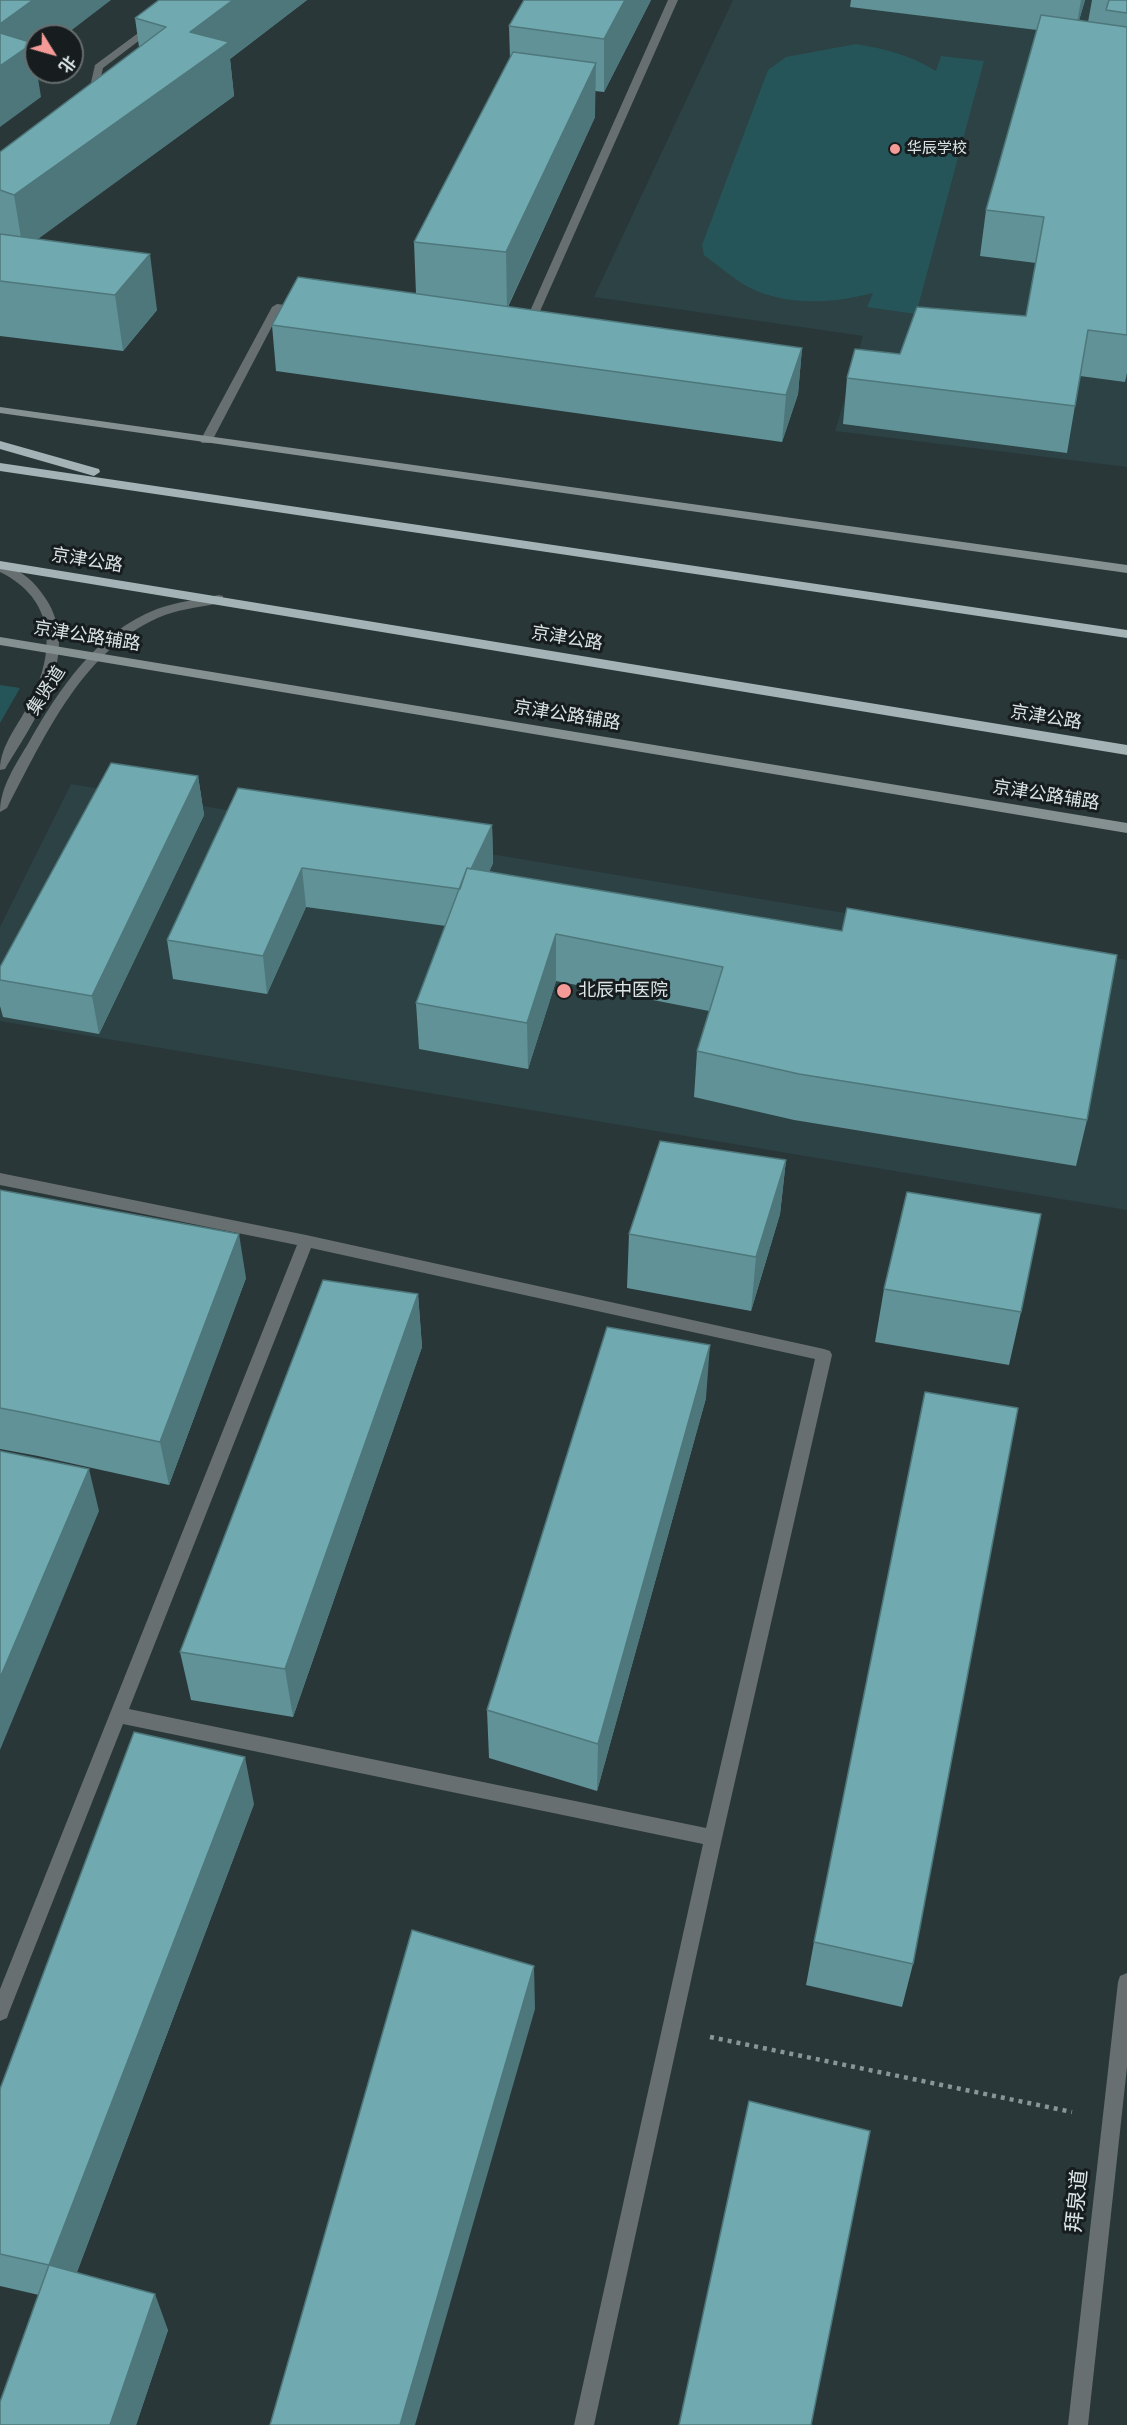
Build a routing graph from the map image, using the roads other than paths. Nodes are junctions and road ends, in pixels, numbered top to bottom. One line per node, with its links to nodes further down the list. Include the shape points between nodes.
1 (673, 0): 5 (street)
2 (161, 20): 3 (street, via 98,67 89,104)
3 (80, 111)
4 (312, 312): 7 (street, via 277,307)
5 (522, 341)
6 (0, 410): 7 (main road)
7 (206, 441): 12 (main road)
8 (0, 445): 10 (highway)
9 (0, 467): 10 (highway)
10 (149, 488): 14 (highway)
11 (0, 566): 13 (highway, 京津公路); 16 (street, 集贤道, via 37,593 48,610)
12 (1127, 569)
13 (219, 599): 17 (street, 集贤道, via 153,615 120,634); 18 (highway, 京津公路)
14 (1127, 634)
15 (0, 641): 16 (main road, 京津公路辅路)
16 (56, 650): 17 (main road, 京津公路辅路); 19 (street, 集贤道, via 45,684)
17 (95, 656): 20 (street, 集贤道, via 66,690); 21 (main road, 京津公路辅路)
18 (1127, 750)
19 (0, 766)
20 (0, 808)
21 (1127, 828)
22 (0, 1179): 23 (street)
23 (306, 1241): 24 (street); 25 (street, via 824,1355)
24 (119, 1715): 25 (street); 27 (street)
25 (713, 1838): 28 (street)
26 (1127, 1982): 29 (street, 拜泉道)
27 (0, 2012)
28 (584, 2425)
29 (1078, 2425)

